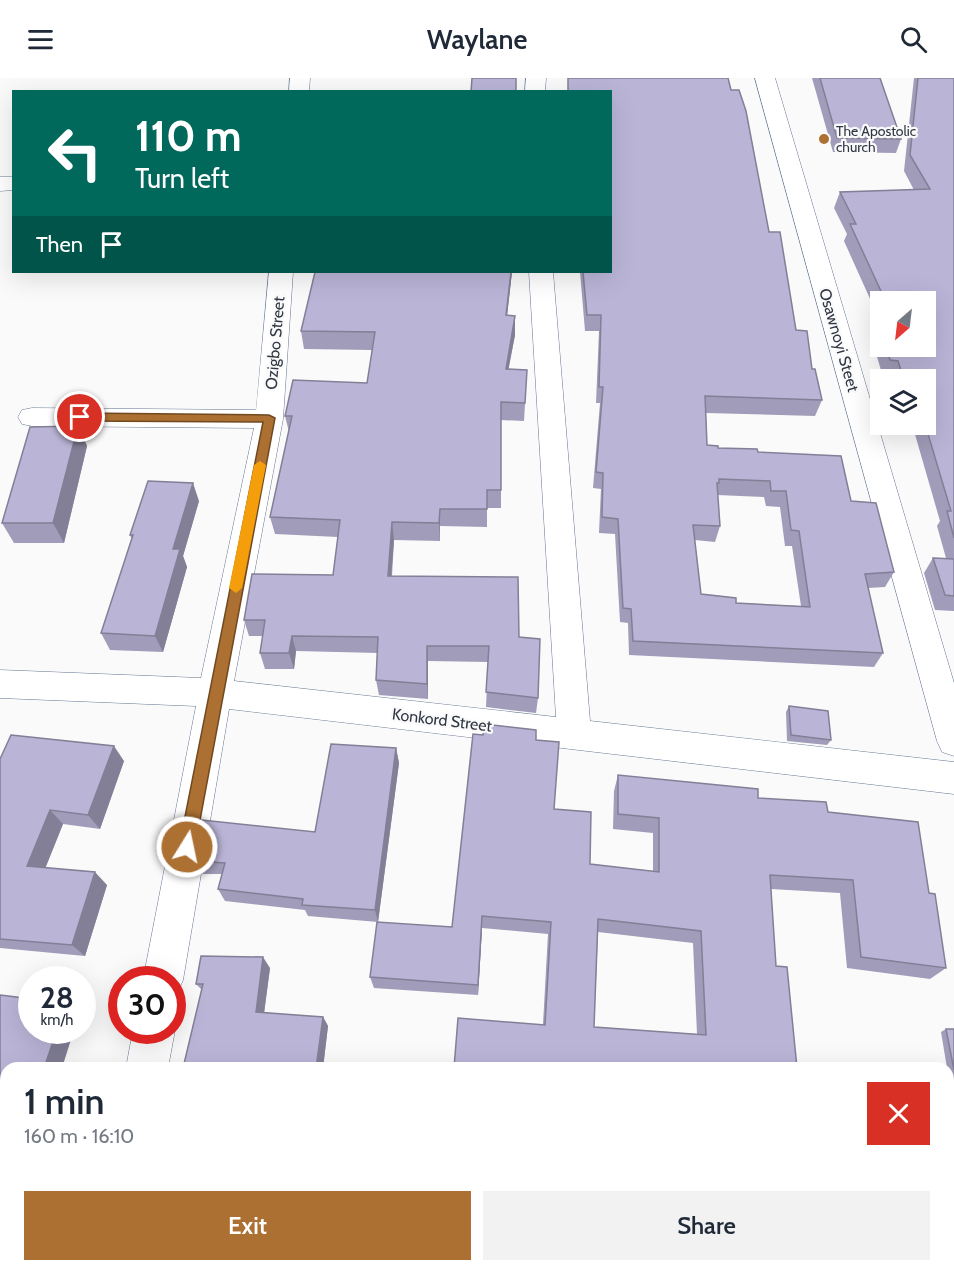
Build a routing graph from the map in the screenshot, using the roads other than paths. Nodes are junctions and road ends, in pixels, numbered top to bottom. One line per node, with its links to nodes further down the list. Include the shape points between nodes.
1 (765, 78): 9 (street, Osawnoyi Steet)
2 (281, 273): 5 (street, Ozigbo Street)
3 (541, 273): 8 (street)
4 (32, 417): 5 (street)
5 (269, 418): 7 (street, Ozigbo Street)
6 (0, 684): 7 (street, Konkord Street)
7 (215, 693): 8 (street, Konkord Street); 11 (street, Ozigbo Street)
8 (574, 736): 10 (street, Konkord Street)
9 (954, 741)
10 (954, 778)
11 (166, 966)
12 (151, 1044): 13 (street)
13 (148, 1062)

